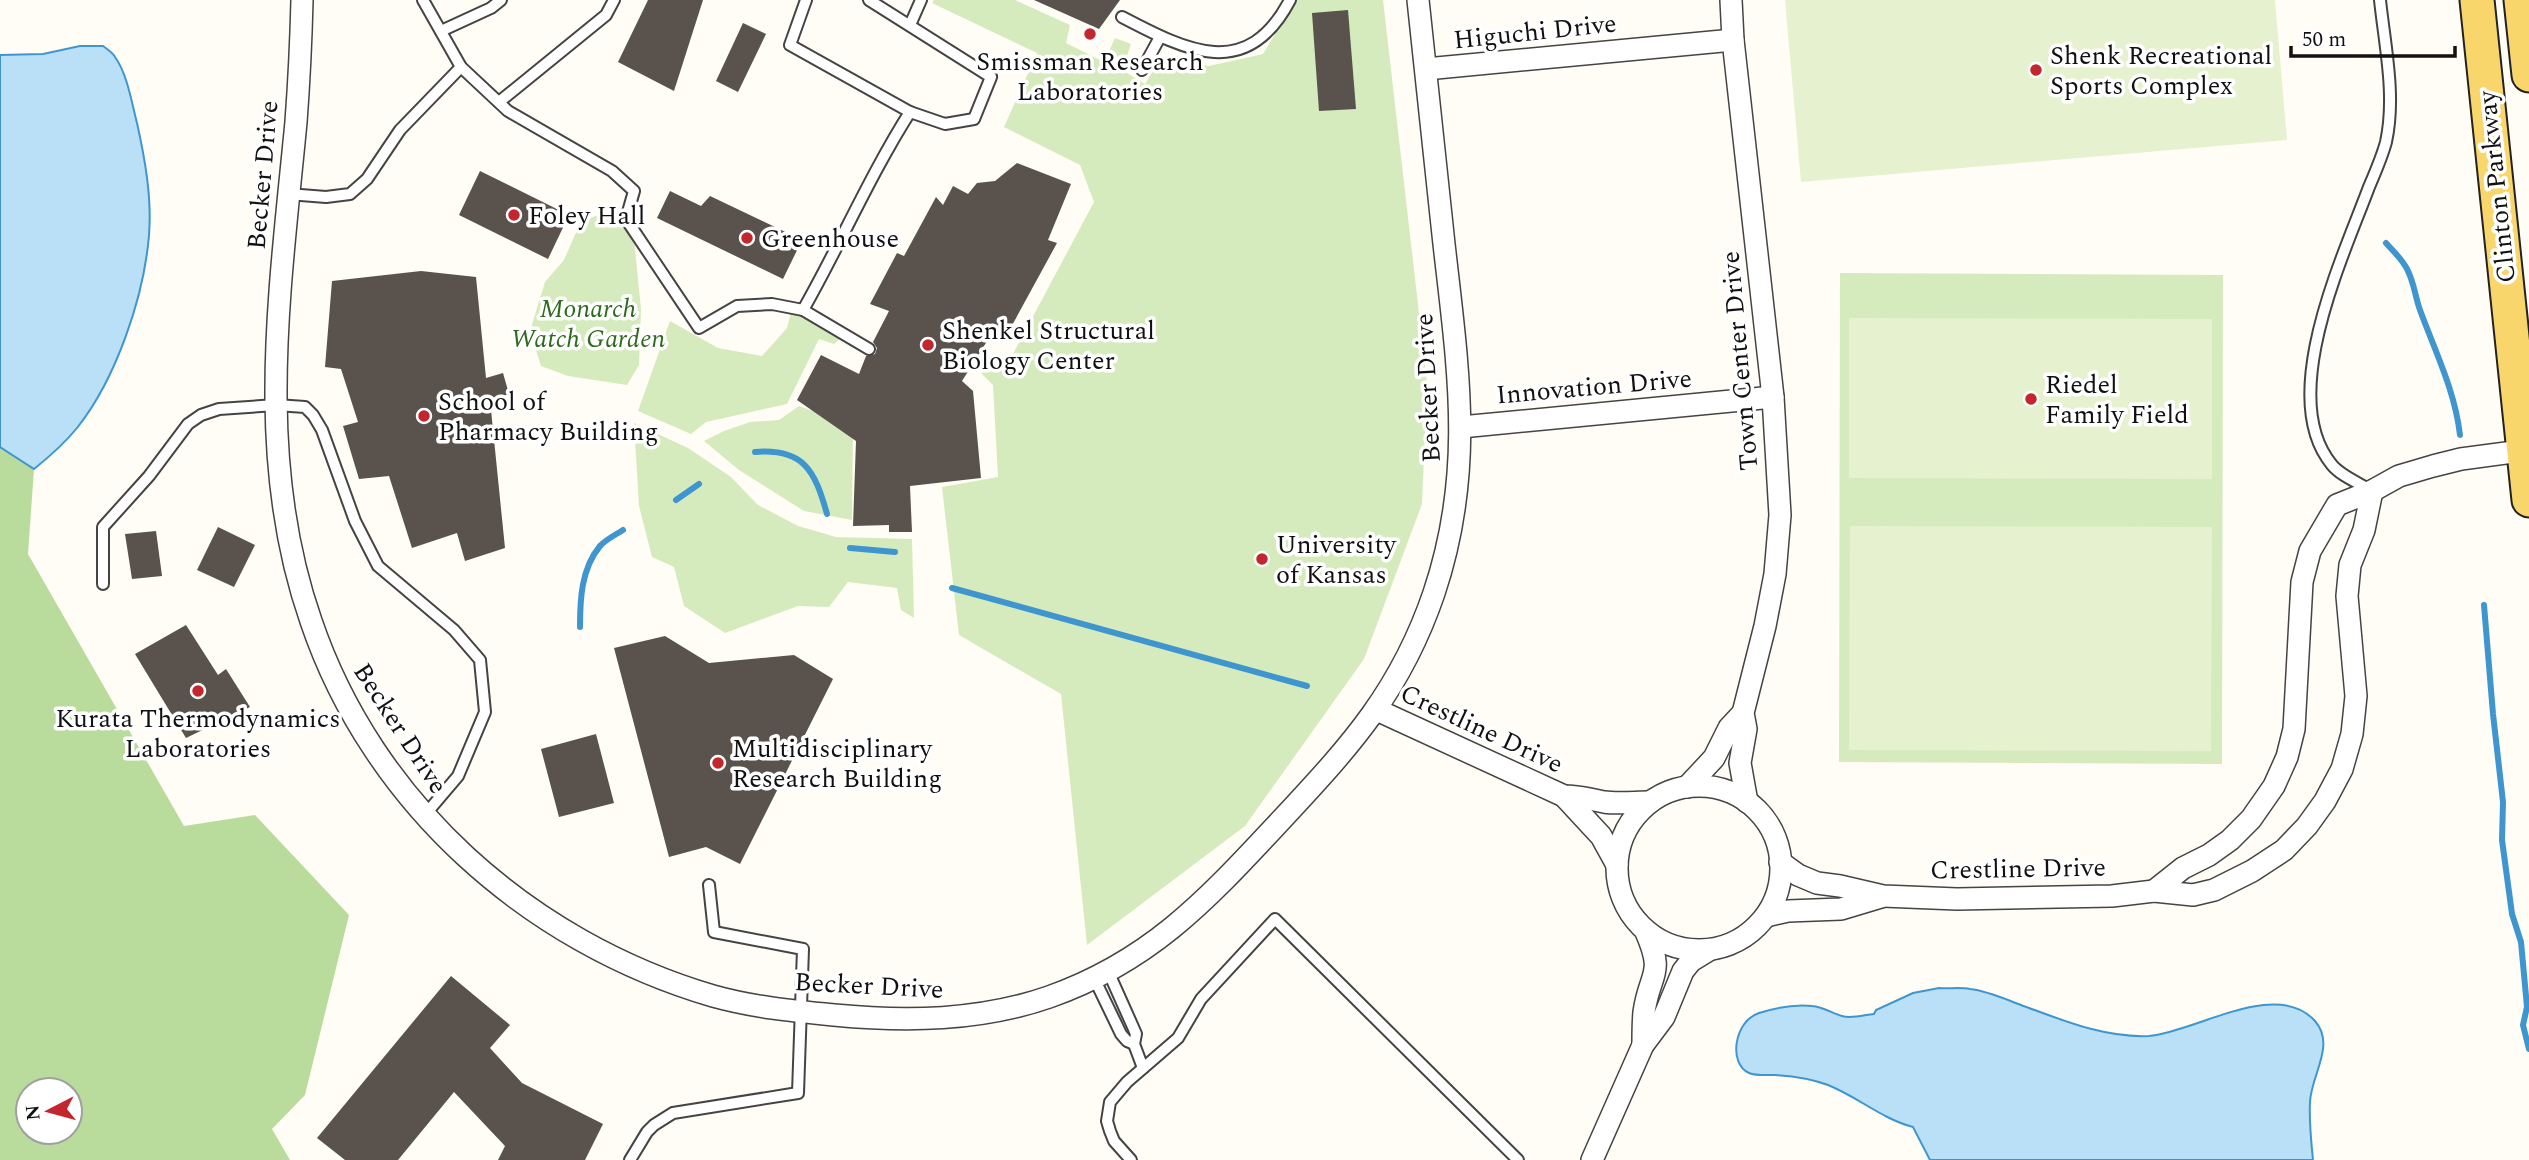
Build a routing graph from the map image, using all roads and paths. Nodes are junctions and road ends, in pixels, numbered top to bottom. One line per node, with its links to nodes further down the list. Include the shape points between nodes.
1 (302, 0): 25 (street, Becker Drive)
2 (423, 0): 16 (lane)
3 (501, 0): 16 (lane)
4 (614, 0): 23 (lane, via 606,15)
5 (806, 0): 24 (lane, via 790,45)
6 (869, 0): 15 (lane)
7 (921, 0): 15 (lane)
8 (1290, 0): 17 (lane, via 1279,21 1259,42 1227,53 1195,50)
9 (1418, 0): 20 (street, Becker Drive)
10 (1731, 0): 18 (street, Town Center Drive)
11 (2380, 0): 32 (lane, via 2391,109 2385,145 2328,297 2315,345 2311,387 2312,420 2319,445 2333,467)
12 (2477, 0): 31 (main road, Clinton Parkway)
13 (2521, 0): 22 (main road, Clinton Parkway)
14 (1122, 17): 17 (lane)
15 (910, 25): 24 (lane, via 991,77 974,118 945,124)
16 (441, 30): 19 (lane)
17 (1160, 37): 21 (lane)
18 (1733, 40): 20 (street, Higuchi Drive); 28 (street, Town Center Drive)
19 (461, 67): 23 (lane); 25 (lane, via 400,130 367,179 350,194)
20 (1426, 69): 30 (street, Becker Drive)
21 (1142, 70)
22 (2529, 75)
23 (499, 102): 26 (lane, via 612,171 634,191 626,219 699,328 737,306 772,304)
24 (910, 112): 26 (lane)
25 (288, 194): 29 (street, Becker Drive)
26 (803, 310): 27 (lane)
27 (869, 349)
28 (1773, 397): 30 (street, Innovation Drive); 36 (street, Town Center Drive, via 1780,515 1775,574)
29 (276, 404): 34 (lane, via 219,409 188,424 103,527); 41 (street, Becker Drive, via 276,456 286,530 312,627 353,714); 41 (lane, via 305,407 313,415 378,566 454,630 480,660 485,712 458,776)
30 (1461, 427): 35 (street, Becker Drive, via 1455,507 1435,590 1403,667)
31 (2526, 450): 32 (street, via 2432,466); 33 (main road, Clinton Parkway)
32 (2372, 491): 45 (street, via 2337,505 2310,551 2301,582 2294,729 2274,786 2230,841 2182,868); 45 (street, Crestline Drive, via 2350,565 2347,596 2356,696 2351,734 2342,769 2325,801 2284,850 2252,871 2193,895)
33 (2529, 500)
34 (103, 584)
35 (1377, 710): 38 (street, Crestline Drive); 50 (street, Becker Drive, via 1334,763 1191,914)
36 (1743, 713): 37 (street, Town Center Drive, via 1729,728 1714,758); 40 (street, Town Center Drive, via 1746,729 1740,763)
37 (1687, 787): 39 (street); 40 (street, via 1729,792)
38 (1564, 796): 39 (street, Crestline Drive); 43 (street, Crestline Drive, via 1601,836)
39 (1650, 802): 43 (street, via 1626,830)
40 (1747, 802): 42 (street, via 1764,818)
41 (424, 816): 51 (street, Becker Drive, via 497,885 589,946 634,968 719,998)
42 (1780, 862): 46 (street, Crestline Drive, via 1817,883); 47 (street, via 1777,890)
43 (1616, 864): 48 (street, via 1624,902)
44 (709, 886): 51 (lane, via 714,932 803,949)
45 (2154, 891): 46 (street, Crestline Drive, via 1957,899)
46 (1883, 896): 47 (street, Crestline Drive, via 1841,909)
47 (1766, 916): 49 (street, via 1741,939)
48 (1646, 932): 49 (street, via 1676,947); 52 (street, via 1657,971 1644,1012)
49 (1709, 950): 52 (street, via 1683,971 1664,1017)
50 (1101, 974): 51 (street, Becker Drive, via 1024,1004 961,1016 900,1019); 53 (lane, via 1121,1034 1135,1044)
51 (801, 1012): 54 (lane, via 798,1093 673,1113 647,1132)
52 (1643, 1045): 57 (street)
53 (1143, 1068): 55 (lane, via 1110,1102 1107,1112 1114,1141); 56 (lane, via 1178,1038 1201,999 1275,919)
54 (630, 1160)
55 (1131, 1160)
56 (1518, 1160)
57 (1592, 1160)

